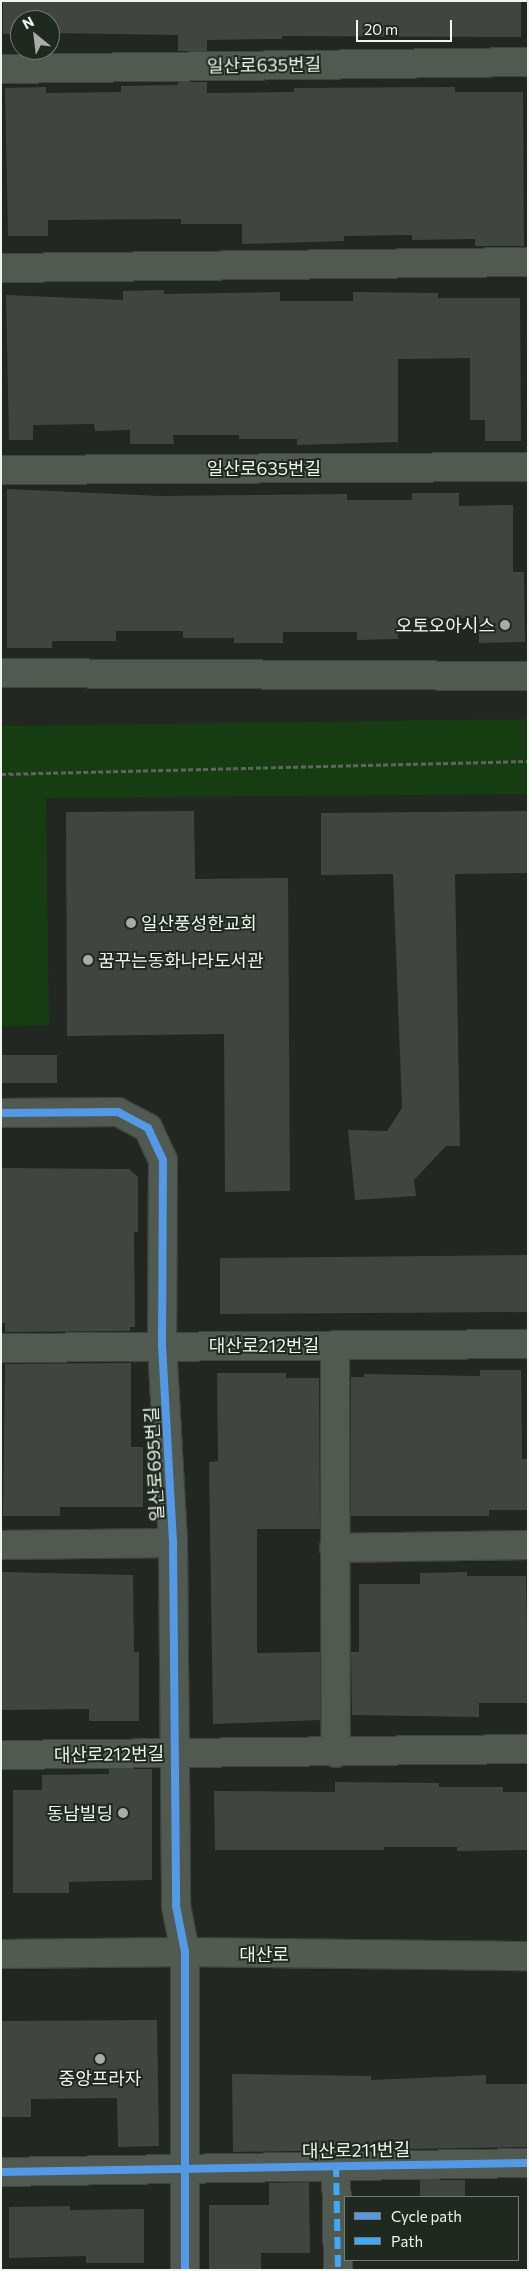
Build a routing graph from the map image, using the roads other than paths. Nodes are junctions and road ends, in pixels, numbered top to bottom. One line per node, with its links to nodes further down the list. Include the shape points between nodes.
1 (528, 62): 2 (street, 일산로635번길)
2 (1, 69)
3 (528, 262): 4 (street)
4 (1, 268)
5 (528, 467): 6 (street, 일산로635번길)
6 (1, 470)
7 (1, 673): 8 (street)
8 (528, 676)
9 (1, 1113): 11 (street, 일산로695번길, via 118,1112 148,1128 163,1160)
10 (528, 1344): 12 (street, 대산로212번길)
11 (162, 1345): 12 (street, 대산로212번길); 13 (street, 대산로212번길); 14 (street, 일산로695번길)
12 (335, 1345): 17 (street)
13 (1, 1348)
14 (173, 1543): 15 (street); 19 (street, 일산로695번길)
15 (1, 1545)
16 (528, 1545): 17 (street)
17 (334, 1548): 20 (street)
18 (528, 1749): 20 (street, 대산로212번길)
19 (174, 1753): 20 (street, 대산로212번길); 21 (street, 대산로212번길); 22 (street, 일산로695번길, via 176,1906)
20 (336, 1753)
21 (1, 1755)
22 (185, 1952): 23 (main road, 대산로); 24 (main road, 대산로); 27 (street)
23 (1, 1954)
24 (528, 1956)
25 (528, 2163): 26 (street, 대산로211번길)
26 (336, 2165): 27 (street, 대산로211번길); 30 (street)
27 (185, 2168): 28 (street, 대산로211번길); 29 (street)
28 (1, 2172)
29 (185, 2270)
30 (338, 2270)

